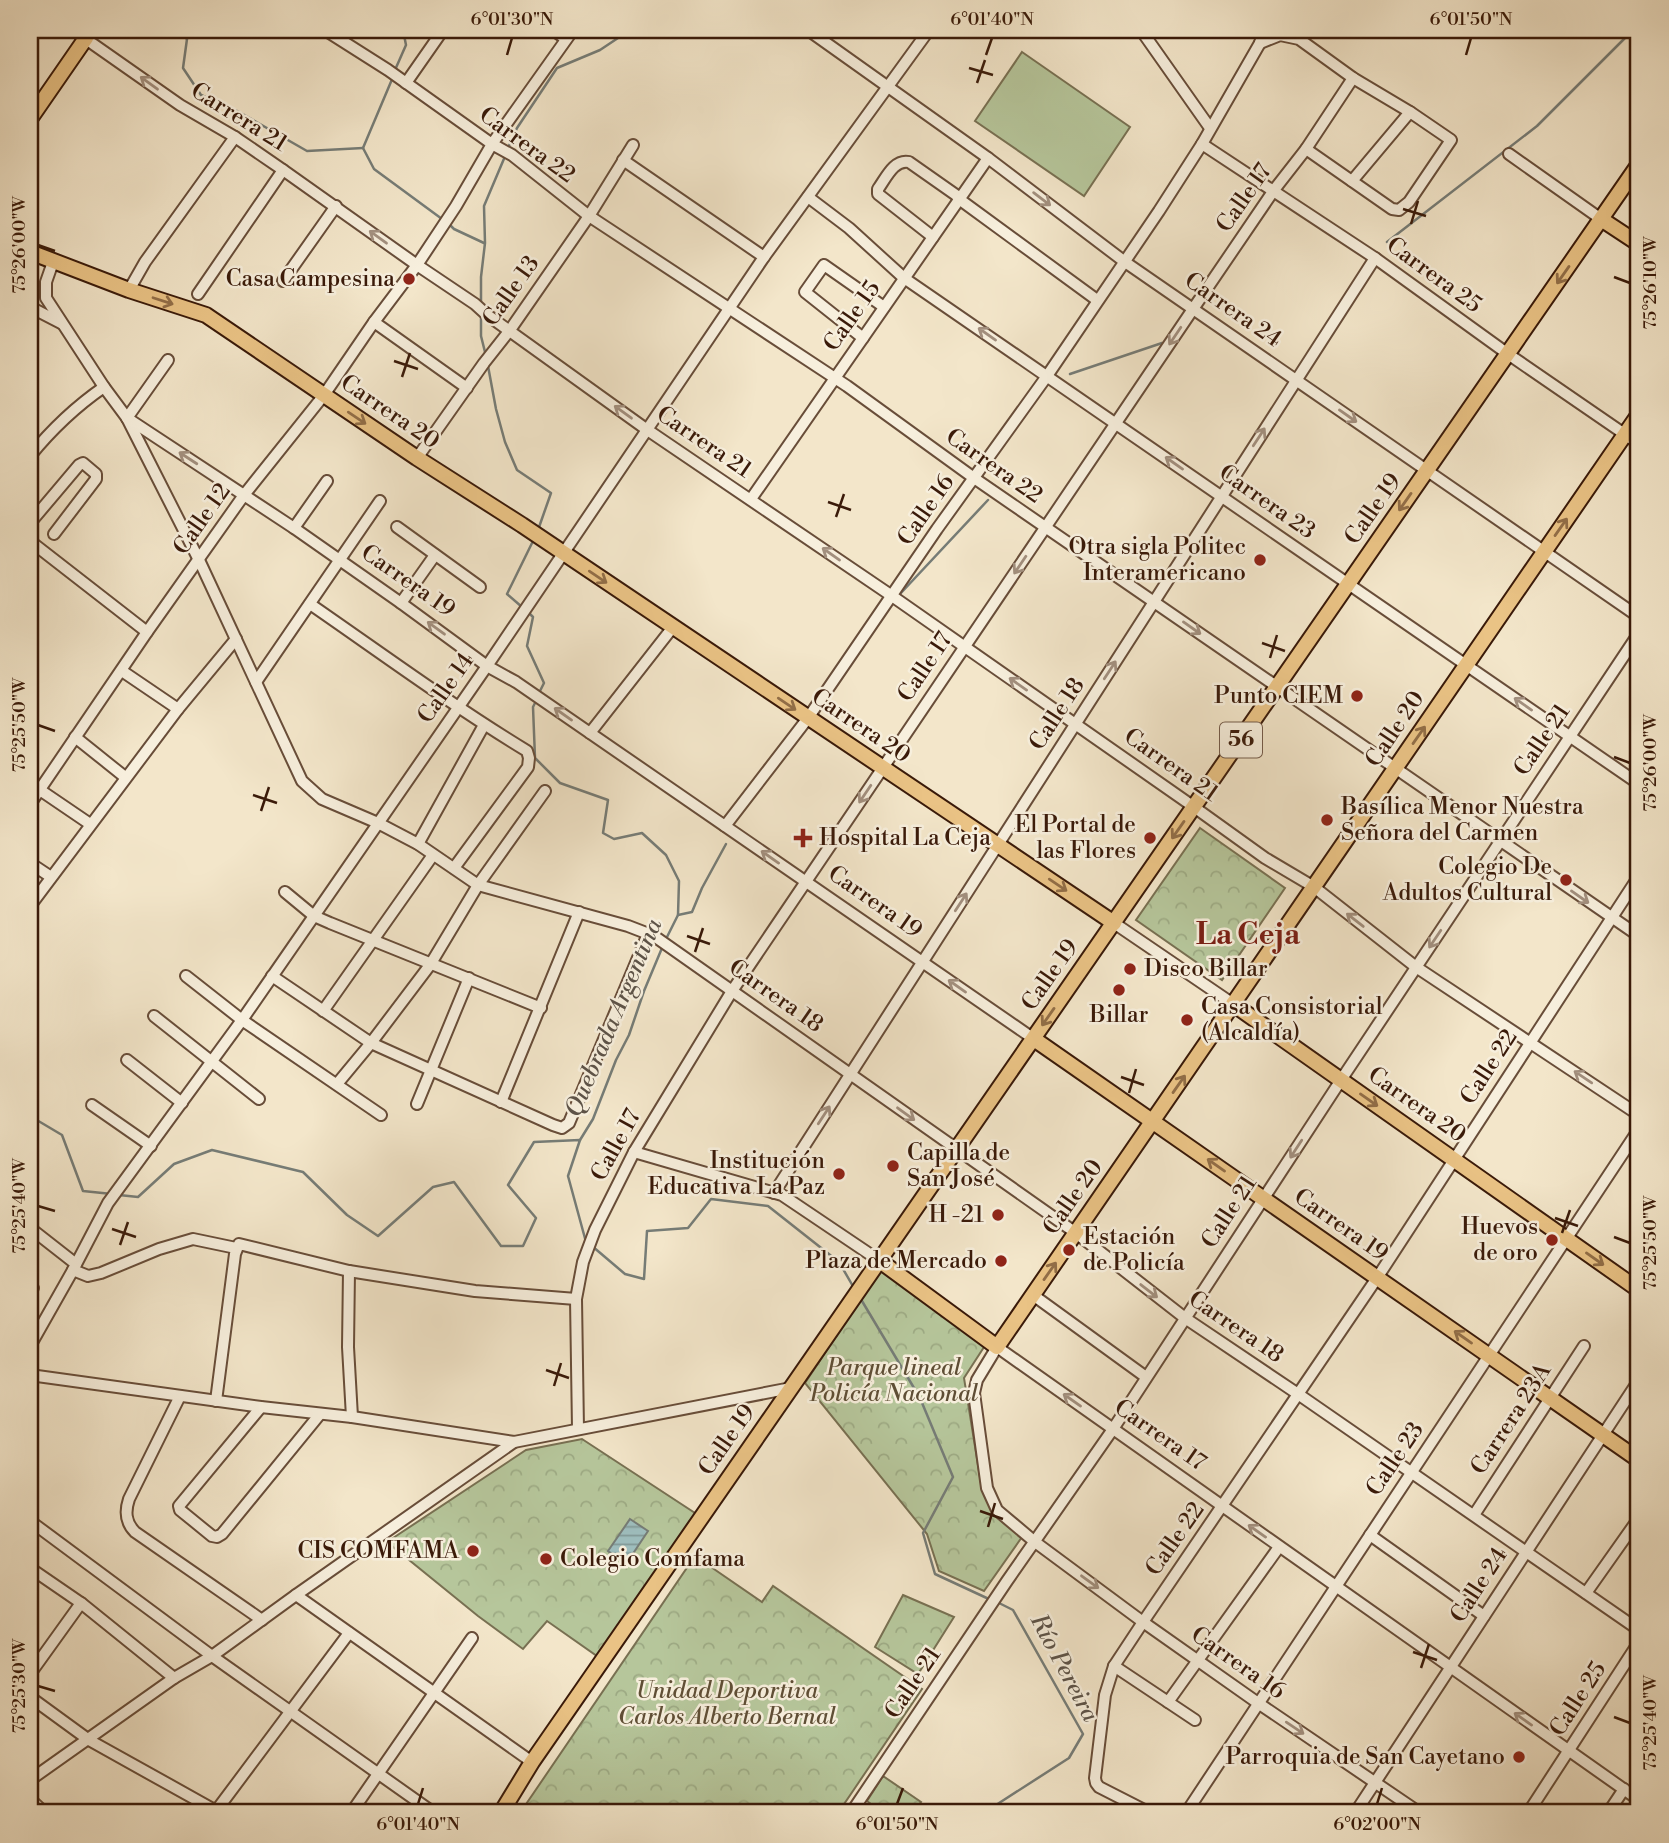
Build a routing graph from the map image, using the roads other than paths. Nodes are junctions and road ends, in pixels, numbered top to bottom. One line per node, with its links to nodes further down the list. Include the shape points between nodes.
1 (73, 30): 9 (street, Carrera 21)
2 (325, 30): 10 (street, Carrera 22)
3 (443, 30): 14 (street)
4 (553, 30): 11 (street)
5 (808, 30): 15 (street, Carrera 24)
6 (929, 30): 15 (street, Calle 14)
7 (1141, 30): 18 (street)
8 (1264, 30): 12 (street, Calle 16)
9 (87, 34): 17 (main road); 19 (street, Carrera 21, one-way to 9, via 180,105)
10 (340, 34): 14 (street, Carrera 22)
11 (569, 35): 20 (street, Calle 12)
12 (1260, 43): 13 (street, via 1280,35 1298,39); 18 (street, Calle 16)
13 (1353, 78): 16 (street); 23 (street, Calle 17)
14 (402, 80): 20 (street, Carrera 22)
15 (888, 86): 25 (street, Carrera 24); 31 (street, Calle 14)
16 (1410, 112): 29 (street); 29 (street, via 1451,141 1409,202 1399,210 1392,209)
17 (30, 120)
18 (1210, 128): 21 (street, Calle 16)
19 (235, 137): 28 (street, Carrera 21); 46 (street)
20 (492, 144): 34 (street, Carrera 22); 43 (street, Calle 12)
21 (1202, 144): 30 (street, Carrera 25); 42 (street, Calle 16)
22 (633, 145): 26 (street, Calle 13)
23 (1306, 149): 29 (street); 30 (street, Calle 17)
24 (1509, 155): 35 (street)
25 (988, 158): 32 (street, Calle 15); 42 (street, Carrera 24, one-way to 42)
26 (623, 160): 34 (street, Calle 13); 39 (street)
27 (1639, 164): 35 (main road, Calle 19 / 56)
28 (283, 170): 33 (street, Carrera 21); 47 (street)
29 (1352, 181)
30 (1274, 190): 40 (street, Carrera 25); 52 (street, Calle 17)
31 (807, 197): 39 (street, Calle 14); 44 (street, Carrera 23)
32 (959, 199): 36 (street, Calle 15); 36 (street, via 903,161 878,189 882,198); 48 (street)
33 (336, 206): 43 (street, Carrera 21, one-way to 33); 45 (street)
34 (589, 216): 50 (street, Carrera 22); 55 (street, Calle 13)
35 (1601, 219): 37 (main road); 57 (main road, Calle 19 / 56, one-way to 57)
36 (933, 237): 44 (street, Calle 15)
37 (1639, 244)
38 (30, 252): 41 (main road, Carrera 20)
39 (760, 254): 50 (street, Calle 14)
40 (1375, 258): 57 (street, Carrera 25); 61 (street, Calle 18)
41 (53, 262): 46 (main road, Carrera 20); 54 (street, Carrera 19, via 46,298)
42 (1125, 262): 48 (street, Calle 16); 52 (street, Carrera 24)
43 (416, 265): 53 (street, Calle 12); 55 (street, Carrera 21)
44 (904, 278): 51 (street, Calle 15); 59 (street, Carrera 23, one-way to 44)
45 (283, 281)
46 (129, 290): 64 (main road, Carrera 20, one-way to 64, via 205,316)
47 (198, 294)
48 (1097, 300): 59 (street, Calle 16)
49 (30, 307): 54 (street)
50 (729, 307): 60 (street, Carrera 22); 68 (street, Calle 14)
51 (884, 307): 56 (street, Calle 15); 56 (street, via 824,265 805,292)
52 (1193, 309): 61 (street, Carrera 24); 67 (street, Calle 17, one-way to 67)
53 (374, 321): 63 (street); 64 (street, Calle 12)
54 (63, 324): 62 (street, Carrera 19)
55 (510, 330): 63 (street, Calle 13); 68 (street, Carrera 21, one-way to 55)
56 (863, 338): 60 (street, Calle 15)
57 (1508, 354): 69 (street, Carrera 25); 73 (main road, Calle 19 / 56)
58 (168, 360): 66 (street)
59 (1048, 376): 67 (street, Carrera 23); 74 (street, Calle 16)
60 (835, 378): 74 (street, Carrera 22); 78 (street, Calle 15)
61 (1296, 380): 73 (street, Carrera 24, one-way to 73); 77 (street, Calle 18, one-way to 61)
62 (104, 387): 66 (street, Carrera 19); 71 (street, via 56,425)
63 (467, 388): 72 (street, Calle 13)
64 (324, 395): 72 (main road, Carrera 20, one-way to 72); 76 (street, Calle 12)
65 (1639, 414): 69 (main road, Calle 20)
66 (127, 418): 76 (street, Carrera 19, one-way to 66); 89 (street)
67 (1116, 423): 77 (street, Carrera 23, one-way to 67); 83 (street, Calle 17)
68 (646, 429): 78 (street, Carrera 21); 87 (street, Calle 14)
69 (1625, 435): 70 (street, Carrera 25); 86 (main road, Calle 20, one-way to 69)
70 (1639, 444)
71 (30, 456)
72 (417, 458): 87 (main road, Carrera 20)
73 (1427, 470): 86 (street, Carrera 24); 91 (main road, Calle 19 / 56, one-way to 91)
74 (974, 478): 83 (street, Carrera 22); 93 (street, Calle 16)
75 (327, 481): 82 (street)
76 (244, 495): 82 (street, Carrera 19); 89 (street, Calle 12)
77 (1221, 496): 91 (street, Carrera 23); 94 (street, Calle 18)
78 (751, 499): 93 (street, Carrera 21, one-way to 78)
79 (380, 501): 90 (street)
80 (30, 523): 84 (street, via 83,463 96,479)
81 (397, 527): 88 (street)
82 (294, 528): 90 (street, Carrera 19)
83 (1046, 528): 94 (street, Carrera 22); 102 (street, Calle 17, one-way to 102)
84 (54, 534)
85 (30, 541): 99 (street)
86 (1545, 551): 97 (street, Carrera 24); 103 (main road, Calle 20)
87 (564, 554): 98 (main road, Carrera 20, one-way to 98); 104 (street, Calle 14)
88 (435, 555): 92 (street); 95 (street)
89 (199, 560): 99 (street, Calle 12); 101 (street)
90 (340, 560): 95 (street, Carrera 19); 96 (street)
91 (1349, 584): 103 (street, Carrera 23); 107 (main road, Calle 19 / 56)
92 (480, 587)
93 (892, 596): 102 (street, Carrera 21); 110 (street, Calle 16)
94 (1154, 602): 107 (street, Carrera 22, one-way to 107); 111 (street, Calle 18, one-way to 94)
95 (401, 603): 104 (street, Carrera 19, one-way to 95)
96 (310, 604): 106 (street); 108 (street)
97 (1639, 617)
98 (673, 627): 110 (main road, Carrera 20, one-way to 110); 113 (street)
99 (148, 632): 105 (street, Calle 12)
100 (1639, 632): 114 (street, Calle 21)
101 (236, 639): 106 (street); 109 (street)
102 (964, 647): 111 (street, Carrera 21, one-way to 102); 116 (street, Calle 17)
103 (1466, 665): 114 (street, Carrera 23, one-way to 103); 117 (main road, Calle 20, one-way to 103)
104 (487, 666): 108 (street, Calle 14); 113 (street, Carrera 19, one-way to 104)
105 (121, 671): 109 (street); 115 (street, Calle 12)
106 (256, 682): 124 (street, via 302,781 322,799)
107 (1277, 687): 117 (street, Carrera 22); 123 (main road, Calle 19 / 56)
108 (459, 706): 112 (street); 124 (street, Calle 14)
109 (178, 709): 118 (street)
110 (808, 718): 116 (main road, Carrera 20); 126 (street, Calle 16)
111 (1075, 724): 123 (street, Carrera 21); 129 (street, Calle 18)
112 (484, 725): 128 (street); 132 (street, via 527,751 528,767)
113 (590, 733): 126 (street, Carrera 19)
114 (1570, 736): 119 (street, Carrera 23); 127 (street, Calle 21)
115 (75, 737): 118 (street); 120 (street, Calle 12)
116 (883, 768): 129 (main road, Carrera 20); 135 (street, Calle 17, one-way to 135)
117 (1395, 769): 127 (street, Carrera 22); 137 (main road, Calle 20)
118 (125, 778): 125 (street)
119 (1639, 784)
120 (40, 790): 122 (street, Calle 12); 125 (street)
121 (545, 791): 136 (street)
122 (30, 804)
123 (1194, 807): 137 (street, Carrera 21); 143 (main road, Calle 19 / 56, one-way to 143)
124 (378, 823): 128 (street); 141 (street, Calle 14)
125 (90, 824): 134 (street)
126 (725, 826): 135 (street, Carrera 19, one-way to 126)
127 (1500, 841): 142 (street, Carrera 22, one-way to 142); 149 (street, Calle 21, one-way to 149)
128 (418, 844): 130 (street)
129 (998, 845): 143 (main road, Carrera 20, one-way to 143); 147 (street, Calle 18, one-way to 129)
130 (433, 855): 132 (street); 146 (street)
131 (30, 863): 134 (street)
132 (454, 868): 136 (street)
133 (1639, 876): 142 (street, Calle 22)
134 (51, 877): 139 (street)
135 (806, 881): 147 (street, Carrera 19); 153 (street, Calle 17)
136 (478, 885): 140 (street, Carrera 18); 148 (street)
137 (1314, 887): 149 (street, Carrera 21, one-way to 137); 154 (main road, Calle 20)
138 (285, 892): 141 (street)
139 (30, 906)
140 (579, 912): 144 (street, Carrera 18); 155 (street)
141 (314, 916): 146 (street); 151 (street, Calle 14)
142 (1612, 918): 145 (street, Carrera 22); 160 (street, Calle 22)
143 (1114, 923): 154 (street, Carrera 20); 159 (main road, Calle 19 / 56, one-way to 159)
144 (651, 935): 153 (street, Carrera 18); 169 (street, via 567,1126 553,1125)
145 (1639, 936)
146 (371, 941): 148 (street); 156 (street)
147 (922, 962): 159 (street, Carrera 19, one-way to 147); 165 (street, Calle 18)
148 (430, 965): 152 (street); 161 (street)
149 (1416, 967): 160 (street, Carrera 21); 166 (street, Calle 21)
150 (186, 976): 158 (street)
151 (272, 976): 156 (street); 158 (street, Calle 14)
152 (469, 978): 155 (street); 164 (street)
153 (732, 990): 165 (street, Carrera 18); 179 (street, Calle 17)
154 (1233, 1004): 166 (main road, Carrera 20); 175 (main road, Calle 20, one-way to 154)
155 (541, 1007): 169 (street)
156 (323, 1011): 161 (street)
157 (154, 1016): 163 (street)
158 (242, 1020): 163 (street, Calle 14); 167 (street)
159 (1034, 1039): 175 (main road, Carrera 19); 178 (main road, Calle 19 / 56)
160 (1531, 1042): 174 (street, Carrera 21, one-way to 160); 180 (street, Calle 22)
161 (371, 1043): 164 (street); 167 (street)
162 (127, 1060): 170 (street)
163 (211, 1062): 168 (street); 170 (street, Calle 14)
164 (431, 1072): 169 (street); 171 (street)
165 (850, 1074): 178 (street, Carrera 18, one-way to 178); 181 (street, Calle 18, one-way to 165)
166 (1341, 1080): 180 (main road, Carrera 20, one-way to 180); 182 (street, Calle 21, one-way to 182)
167 (337, 1084): 173 (street)
168 (259, 1099)
169 (501, 1102)
170 (182, 1103): 177 (street, Calle 14)
171 (418, 1104)
172 (92, 1105): 177 (street)
173 (381, 1115)
174 (1639, 1115)
175 (1153, 1122): 182 (main road, Carrera 19, one-way to 175); 184 (main road, Calle 20)
176 (1639, 1129): 185 (street, Calle 23)
177 (151, 1146): 188 (street, Calle 14, via 108,1203)
178 (957, 1150): 184 (street, Carrera 18); 187 (main road, Calle 19 / 56)
179 (634, 1152): 181 (street, Carrera 17); 193 (street, Calle 17, via 595,1230)
180 (1454, 1159): 185 (main road, Carrera 20); 190 (street, Calle 22)
181 (774, 1193): 187 (street, Carrera 17)
182 (1263, 1199): 190 (main road, Carrera 19); 194 (street, Calle 21)
183 (30, 1228): 188 (street)
184 (1076, 1233): 192 (main road, Calle 20, one-way to 184); 194 (street, Carrera 18, one-way to 194)
185 (1566, 1239): 191 (main road, Carrera 20, one-way to 191); 198 (street, Calle 23)
186 (236, 1248): 188 (street, via 193,1239 88,1276); 189 (street, via 243,1244); 206 (street)
187 (880, 1261): 197 (main road, Carrera 17); 202 (main road, Calle 19 / 56)
188 (75, 1267): 195 (street, Calle 14)
189 (349, 1271): 193 (street, via 475,1291); 209 (street)
190 (1377, 1278): 198 (main road, Carrera 19, one-way to 190); 203 (street, Calle 22)
191 (1639, 1290)
192 (1033, 1295): 197 (main road, Calle 20); 200 (street)
193 (576, 1298): 210 (street, Calle 17)
194 (1185, 1318): 200 (street, Calle 21); 203 (street, Carrera 18)
195 (30, 1346)
196 (1584, 1346): 205 (street, Carrera 23A)
197 (997, 1348): 211 (street, Carrera 17, one-way to 197); 223 (street, Carrera 16, via 974,1393 987,1488 997,1510)
198 (1489, 1356): 205 (main road, Carrera 19); 217 (street, Calle 23)
199 (30, 1374): 204 (street)
200 (1146, 1377): 211 (street, Calle 21)
201 (1639, 1380): 212 (street, Calle 24)
202 (791, 1388): 210 (street); 252 (main road, Calle 19 / 56)
203 (1298, 1394): 217 (street, Carrera 18); 218 (street, Calle 22)
204 (180, 1396): 206 (street); 232 (street, via 130,1499 127,1521 135,1532)
205 (1550, 1398): 212 (main road, Carrera 19); 219 (street, Carrera 23A)
206 (216, 1401): 207 (street)
207 (261, 1407): 208 (street); 208 (street, via 179,1506 212,1536 222,1534)
208 (320, 1414): 209 (street)
209 (352, 1417): 213 (street)
210 (578, 1429): 214 (street)
211 (1112, 1429): 218 (street, Carrera 17); 223 (street, Calle 21)
212 (1603, 1435): 215 (main road, Carrera 19); 225 (street, Calle 24)
213 (483, 1438): 214 (street); 216 (street)
214 (514, 1442): 216 (street)
215 (1639, 1460)
216 (485, 1462): 229 (street)
217 (1412, 1472): 219 (street, Carrera 18); 222 (street, Calle 23)
218 (1223, 1506): 224 (street, Carrera 17, one-way to 218); 233 (street, Calle 22)
219 (1474, 1515): 225 (street, Carrera 18)
220 (1639, 1518): 228 (street)
221 (30, 1521): 238 (street)
222 (1370, 1535): 227 (street, Calle 23); 231 (street)
223 (1035, 1542): 233 (street, Carrera 16, one-way to 233); 260 (street, Calle 21)
224 (1279, 1547): 227 (street, Carrera 17); 239 (street)
225 (1526, 1552): 228 (street, Carrera 18); 231 (street, Calle 24)
226 (30, 1568): 230 (street)
227 (1336, 1586): 241 (street, Carrera 17); 247 (street, Calle 23)
228 (1586, 1593): 234 (street, Carrera 18)
229 (296, 1595): 232 (street); 235 (street)
230 (81, 1603): 242 (street); 243 (street)
231 (1485, 1615): 241 (street, Calle 24)
232 (262, 1620): 238 (street)
233 (1143, 1622): 239 (street, Carrera 16); 240 (street, Calle 22)
234 (1639, 1630)
235 (349, 1633): 244 (street); 248 (street)
236 (472, 1637): 244 (street)
237 (1639, 1642): 251 (street, Calle 25)
238 (212, 1656): 243 (street); 248 (street)
239 (1197, 1660): 246 (street); 247 (street, Carrera 16)
240 (1114, 1666): 246 (street); 266 (street, Calle 22, via 1105,1695 1094,1778 1099,1787)
241 (1450, 1667): 251 (street, Carrera 17, one-way to 241); 255 (street, Calle 24)
242 (30, 1674)
243 (174, 1678): 250 (street)
244 (434, 1692): 252 (street); 253 (street)
245 (30, 1697): 250 (street)
246 (1168, 1702): 249 (street)
247 (1258, 1703): 255 (street, Carrera 16, one-way to 255); 267 (street, Calle 23)
248 (289, 1711): 253 (street); 261 (street)
249 (1195, 1720)
250 (89, 1740): 254 (street); 259 (street)
251 (1569, 1751): 256 (street, Carrera 17); 270 (street, Calle 25)
252 (532, 1762): 265 (main road, Calle 19 / 56)
253 (379, 1774): 263 (street); 264 (street)
254 (30, 1780)
255 (1375, 1782): 268 (street, Calle 24); 269 (street, Carrera 16)
256 (1624, 1790): 258 (street, Carrera 17); 271 (street)
257 (30, 1799): 262 (street)
258 (1639, 1800)
259 (201, 1809): 261 (street)
260 (854, 1811)
261 (218, 1812)
262 (45, 1813)
263 (351, 1813)
264 (434, 1813)
265 (501, 1813)
266 (1150, 1813)
267 (1186, 1813)
268 (1355, 1813)
269 (1420, 1813)
270 (1528, 1813)
271 (1608, 1813)

